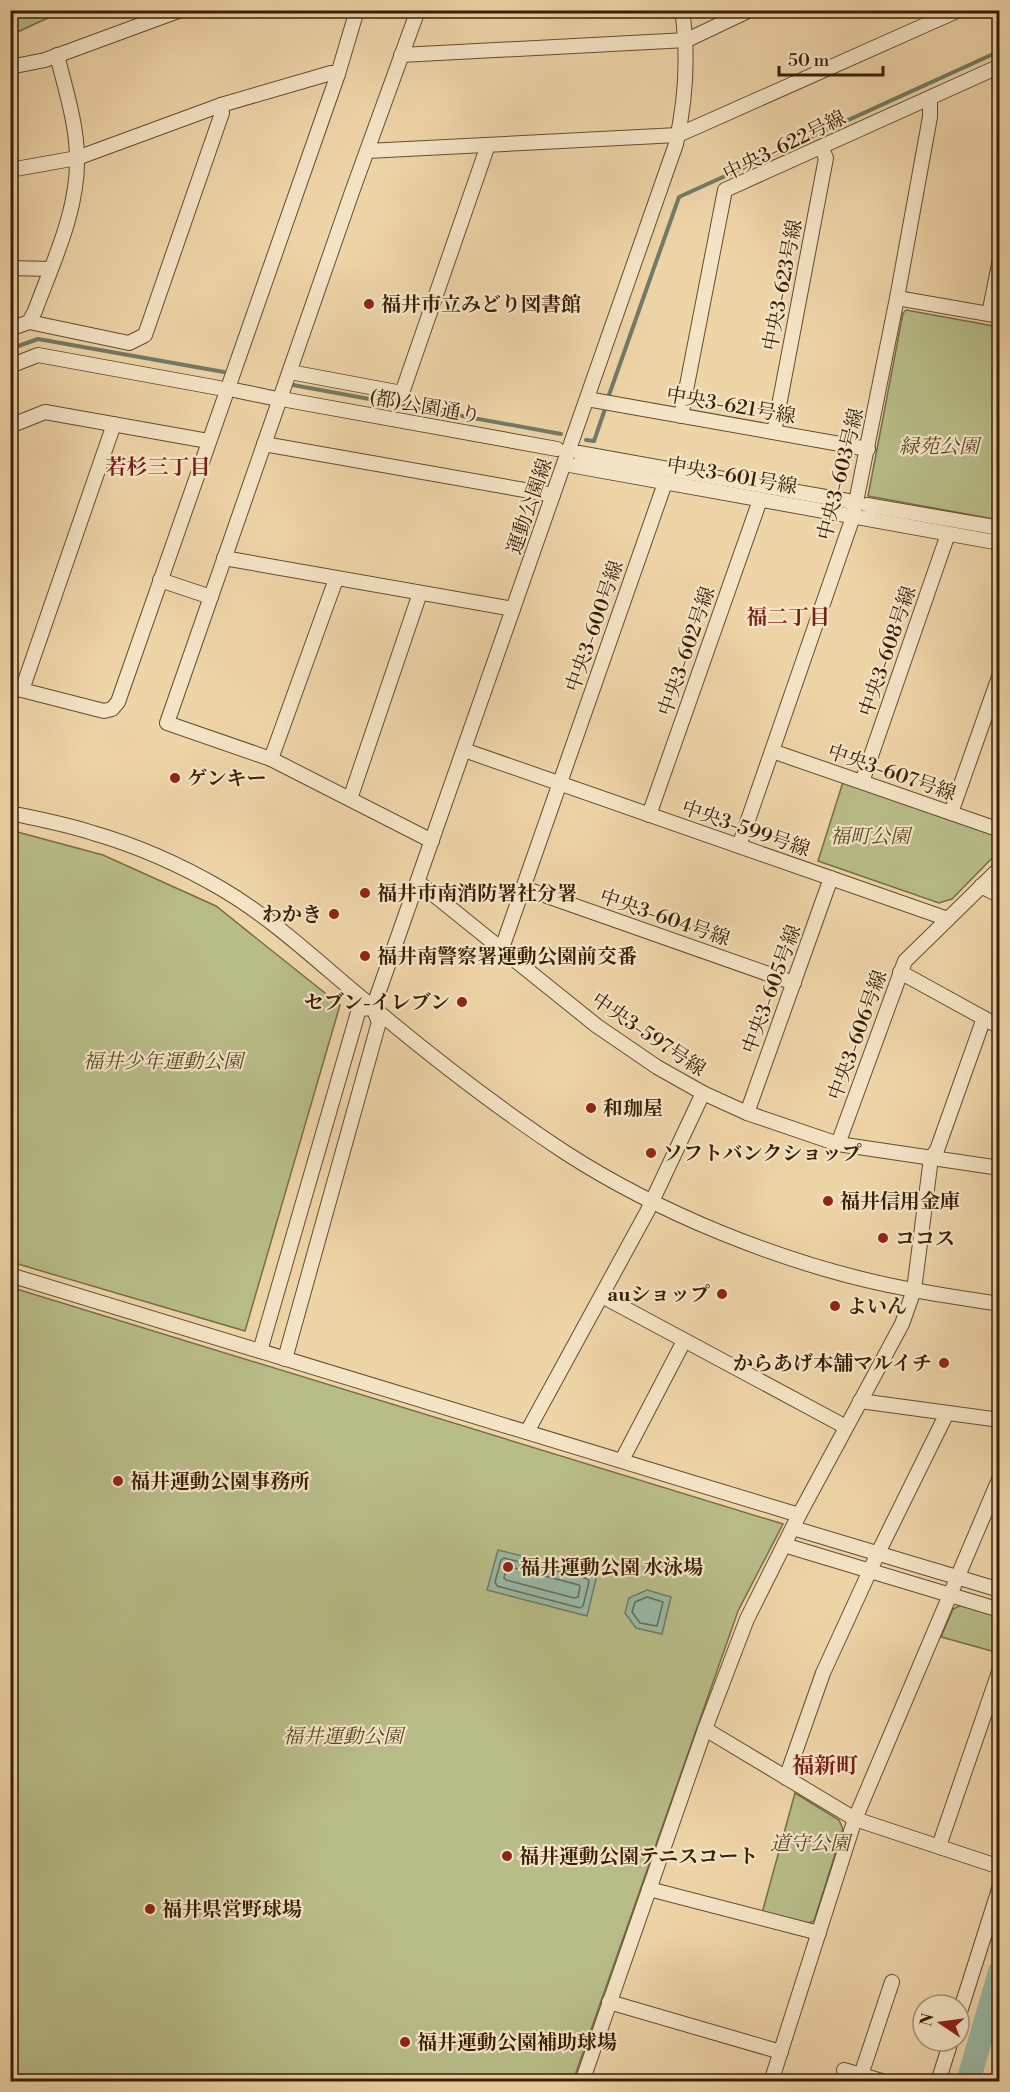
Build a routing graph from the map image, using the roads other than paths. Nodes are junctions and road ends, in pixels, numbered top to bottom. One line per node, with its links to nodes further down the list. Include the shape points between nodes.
1 (181, 10): 8 (street)
2 (357, 10): 12 (street)
3 (418, 10): 9 (street)
4 (682, 10): 7 (street, 運動公園線)
5 (750, 10): 7 (street)
6 (959, 10): 15 (street)
7 (687, 40): 9 (street); 15 (street, 運動公園線)
8 (57, 55): 11 (street); 19 (street, via 74,122)
9 (401, 55): 18 (street)
10 (999, 66): 13 (street, 中央3-622号線)
11 (10, 67)
12 (338, 74): 14 (street); 37 (street)
13 (930, 99): 17 (street, 中央3-622号線); 24 (street, 中央3-603号線)
14 (221, 105): 19 (street); 26 (street, via 222,113 145,335 129,343)
15 (678, 135): 16 (street); 32 (street, 運動公園線)
16 (488, 145): 18 (street); 29 (street, via 402,393)
17 (821, 147): 33 (street, 中央3-622号線, via 725,190); 36 (street, 中央3-623号線, via 826,158)
18 (367, 151): 29 (street)
19 (78, 158): 20 (street); 23 (street, via 74,196)
20 (10, 170)
21 (999, 259): 25 (street)
22 (10, 268): 23 (street)
23 (50, 269): 26 (street)
24 (897, 298): 25 (street); 40 (street, 中央3-603号線)
25 (994, 315)
26 (29, 322): 27 (street)
27 (10, 329)
28 (10, 366): 30 (street, via 38,355)
29 (290, 372): 38 (street)
30 (219, 388)
31 (234, 390): 39 (street, (都)公園通り)
32 (587, 399): 33 (street, 中央3-621号線); 42 (street, 運動公園線)
33 (681, 416): 36 (street, 中央3-621号線)
34 (114, 424): 35 (street, via 45,412); 37 (street); 59 (street)
35 (11, 427)
36 (774, 432): 40 (street, 中央3-621号線)
37 (208, 441): 54 (street)
38 (264, 444): 44 (street); 52 (street)
39 (557, 449)
40 (868, 449): 48 (street, 中央3-603号線)
41 (579, 453): 46 (street)
42 (564, 464): 43 (street, 中央3-601号線); 44 (street, 運動公園線)
43 (665, 483): 45 (street, 中央3-601号線); 64 (street, 中央3-600号線)
44 (553, 495): 57 (street, 運動公園線)
45 (760, 500): 48 (street, 中央3-601号線); 68 (street, 中央3-602号線)
46 (848, 501)
47 (867, 505): 49 (street)
48 (853, 517): 50 (street, 中央3-601号線); 61 (street, 中央3-603号線)
49 (999, 528)
50 (948, 534): 51 (street, 中央3-601号線); 63 (street, 中央3-608号線)
51 (999, 543)
52 (224, 558): 53 (street); 56 (street)
53 (336, 579): 55 (street); 62 (street)
54 (160, 580): 56 (street); 59 (street, via 118,702 112,709 104,711)
55 (420, 593): 57 (street); 65 (street)
56 (211, 597): 62 (street, via 167,723)
57 (513, 609): 60 (street, 運動公園線)
58 (999, 674): 67 (street)
59 (16, 688)
60 (464, 750): 64 (street, 中央3-599号線); 70 (street, 運動公園線)
61 (772, 751): 63 (street, 中央3-607号線); 71 (street, 中央3-603号線)
62 (271, 759): 65 (street)
63 (862, 782): 67 (street, 中央3-607号線)
64 (559, 783): 68 (street, 中央3-599号線); 76 (street, 中央3-600号線)
65 (350, 799): 70 (street)
66 (10, 813): 82 (street, via 127,844 222,890 268,920)
67 (951, 813): 69 (street, 中央3-607号線)
68 (649, 814): 71 (street, 中央3-599号線)
69 (999, 830)
70 (432, 841): 74 (street, 運動公園線)
71 (739, 846): 73 (street, 中央3-599号線)
72 (999, 868): 75 (street)
73 (831, 878): 78 (street, 中央3-599号線); 81 (street, 中央3-605号線)
74 (418, 882): 79 (street, 中央3-597号線); 82 (street, 運動公園線)
75 (981, 886): 77 (street); 78 (street)
76 (524, 888): 79 (street, 中央3-600号線); 81 (street, 中央3-604号線)
77 (999, 896)
78 (948, 919): 80 (street, 中央3-606号線, via 905,962)
79 (502, 948): 85 (street, 中央3-597号線, via 597,1026)
80 (900, 972): 83 (street); 87 (street, 中央3-606号線)
81 (794, 983): 86 (street, 中央3-605号線)
82 (373, 1008): 90 (street, via 550,1142); 96 (street, via 359,1010); 97 (street, via 379,1022)
83 (984, 1018): 84 (street); 88 (street)
84 (999, 1027)
85 (703, 1093): 86 (street, 中央3-597号線); 90 (street)
86 (747, 1113): 87 (street, 中央3-597号線)
87 (838, 1144): 88 (street, 中央3-597号線)
88 (931, 1158): 89 (street, 中央3-597号線); 92 (street)
89 (999, 1168)
90 (651, 1202): 92 (street, via 788,1256); 93 (street)
91 (10, 1275): 96 (street)
92 (914, 1290): 94 (street); 98 (street, via 902,1324)
93 (602, 1296): 95 (street); 102 (street)
94 (999, 1304)
95 (684, 1341): 101 (street); 103 (street)
96 (260, 1351): 97 (street)
97 (285, 1359): 102 (street)
98 (860, 1401): 99 (street); 101 (street)
99 (947, 1413): 100 (street); 108 (street)
100 (999, 1420)
101 (846, 1428): 105 (street)
102 (527, 1432): 103 (street)
103 (622, 1461): 105 (street)
104 (999, 1478): 110 (street)
105 (799, 1515): 106 (street)
106 (793, 1528): 107 (street); 108 (street)
107 (784, 1545): 109 (street); 115 (street, via 747,1619)
108 (878, 1553): 109 (street); 110 (street)
109 (871, 1571): 112 (street); 116 (street, via 823,1673)
110 (958, 1577): 111 (street); 112 (street)
111 (999, 1590)
112 (950, 1596): 113 (street); 117 (street)
113 (999, 1610)
114 (999, 1670): 118 (street)
115 (705, 1729): 116 (street); 121 (street)
116 (786, 1778): 117 (street)
117 (855, 1819): 118 (street); 122 (street)
118 (939, 1846): 119 (street)
119 (999, 1867)
120 (999, 1886): 124 (street)
121 (649, 1889): 122 (street); 125 (street)
122 (819, 1933): 126 (street)
123 (892, 1982): 129 (street)
124 (966, 1993)
125 (609, 2002): 126 (street); 130 (street)
126 (780, 2052): 131 (street)
127 (947, 2053): 133 (street)
128 (844, 2070): 129 (street)
129 (861, 2075): 132 (street)
130 (582, 2082)
131 (771, 2082)
132 (885, 2082)
133 (938, 2082)

